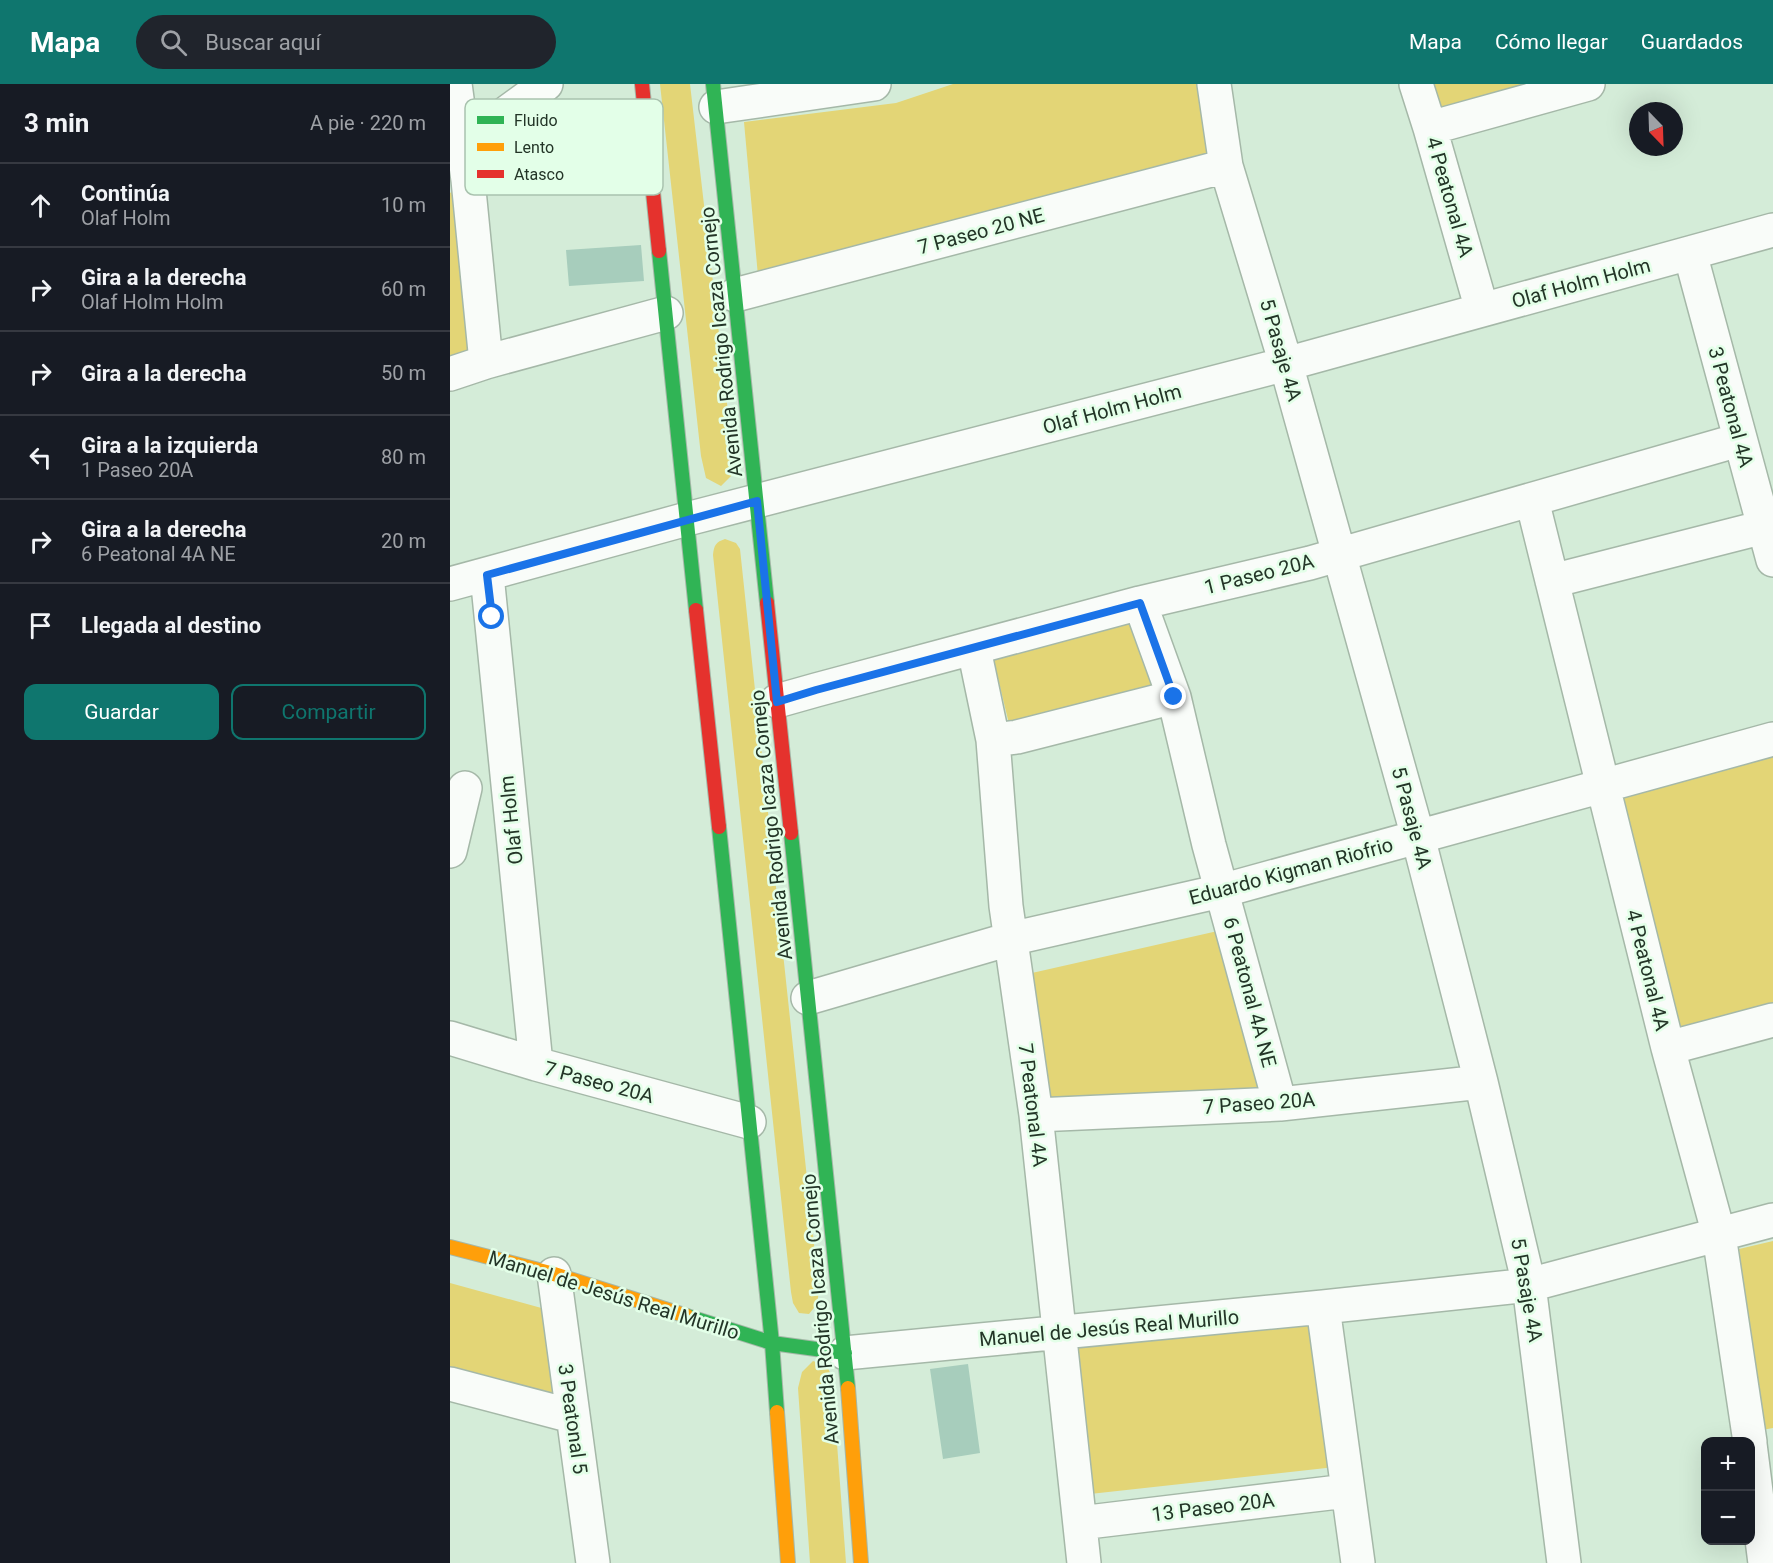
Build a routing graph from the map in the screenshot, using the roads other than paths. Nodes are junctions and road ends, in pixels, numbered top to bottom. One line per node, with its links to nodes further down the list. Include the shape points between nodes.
1 (455, 84): 12 (street)
2 (546, 84): 9 (street)
3 (642, 84): 10 (street)
4 (874, 84): 8 (street)
5 (1214, 84): 13 (street, 5 Pasaje 4A)
6 (1416, 84): 11 (street, 4 Peatonal 4A)
7 (1588, 84): 11 (street)
8 (715, 95): 17 (street, Avenida Rodrigo Icaza Cornejo)
9 (525, 99)
10 (644, 99)
11 (1430, 128): 18 (street, 4 Peatonal 4A)
12 (457, 149): 20 (street)
13 (1226, 166): 17 (street, 7 Paseo 20 NE); 21 (street, 5 Pasaje 4A)
14 (654, 195): 19 (street)
15 (1773, 230): 16 (street, Olaf Holm Holm)
16 (1689, 253): 18 (street, Olaf Holm Holm); 23 (street, 3 Peatonal 4A)
17 (735, 295): 25 (street, Avenida Rodrigo Icaza Cornejo)
18 (1482, 310): 21 (street, Olaf Holm Holm)
19 (666, 313): 20 (street); 26 (street)
20 (486, 362): 22 (street)
21 (1286, 364): 25 (street, Olaf Holm Holm); 28 (street, 5 Pasaje 4A)
22 (450, 374)
23 (1739, 440): 24 (street, 1 Paseo 20A); 27 (street, 3 Peatonal 4A)
24 (1532, 500): 28 (street, 1 Paseo 20A); 31 (street, 4 Peatonal 4A)
25 (757, 501): 26 (street, Olaf Holm Holm); 36 (street, Avenida Rodrigo Icaza Cornejo)
26 (687, 519): 30 (street, Olaf Holm Holm); 54 (street)
27 (1764, 527): 29 (street, 3 Peatonal 4A); 31 (street)
28 (1339, 555): 33 (street, 1 Paseo 20A); 42 (street, 5 Pasaje 4A)
29 (1773, 560)
30 (487, 575): 32 (street, Olaf Holm Holm); 39 (street, Olaf Holm)
31 (1552, 581): 40 (street, 4 Peatonal 4A)
32 (450, 584)
33 (1140, 603): 34 (street, 1 Paseo 20A); 35 (street, 6 Peatonal 4A NE)
34 (974, 649): 36 (street, 1 Paseo 20A); 38 (street, 7 Peatonal 4A)
35 (1174, 697): 38 (street); 44 (street, 6 Peatonal 4A NE)
36 (777, 702): 46 (street, Avenida Rodrigo Icaza Cornejo)
37 (1773, 739): 40 (street, Eduardo Kigman Riofrio)
38 (993, 740): 45 (street, 7 Peatonal 4A)
39 (506, 771): 41 (street); 50 (street, Olaf Holm)
40 (1603, 786): 42 (street, Eduardo Kigman Riofrio); 49 (street, 4 Peatonal 4A)
41 (457, 789): 43 (street)
42 (1418, 837): 44 (street, Eduardo Kigman Riofrio); 51 (street, 5 Pasaje 4A)
43 (450, 851)
44 (1221, 891): 45 (street, Eduardo Kigman Riofrio); 52 (street, 6 Peatonal 4A NE)
45 (1010, 939): 46 (street, Eduardo Kigman Riofrio); 53 (street, 7 Peatonal 4A)
46 (808, 999): 63 (street, Avenida Rodrigo Icaza Cornejo)
47 (1773, 1020): 49 (street)
48 (450, 1038): 50 (street, 7 Paseo 20A)
49 (1668, 1048): 56 (street, 4 Peatonal 4A)
50 (536, 1064): 54 (street, 7 Paseo 20A)
51 (1481, 1082): 52 (street, 7 Paseo 20A); 59 (street, 5 Pasaje 4A)
52 (1280, 1104): 53 (street, 7 Paseo 20A)
53 (1036, 1115): 61 (street, 7 Peatonal 4A)
54 (749, 1122): 62 (street)
55 (1773, 1220): 56 (street, Manuel de Jesús Real Murillo)
56 (1719, 1235): 59 (street, Manuel de Jesús Real Murillo); 66 (street, 4 Peatonal 4A)
57 (450, 1247): 58 (street, Manuel de Jesús Real Murillo)
58 (554, 1274): 62 (street, Manuel de Jesús Real Murillo); 65 (street, 3 Peatonal 5)
59 (1529, 1285): 60 (street, Manuel de Jesús Real Murillo); 74 (street, 5 Pasaje 4A)
60 (1323, 1307): 61 (street, Manuel de Jesús Real Murillo); 67 (street)
61 (1058, 1333): 63 (street, Manuel de Jesús Real Murillo); 68 (street, 7 Peatonal 4A)
62 (772, 1343): 63 (street, Manuel de Jesús Real Murillo); 70 (street)
63 (845, 1353): 71 (street, Avenida Rodrigo Icaza Cornejo)
64 (450, 1384): 65 (street)
65 (572, 1416): 69 (street, 3 Peatonal 5)
66 (1756, 1433): 75 (street, 4 Peatonal 4A)
67 (1347, 1491): 68 (street, 13 Paseo 20A); 73 (street)
68 (1080, 1523): 72 (street, 7 Peatonal 4A)
69 (593, 1563)
70 (788, 1563)
71 (861, 1563)
72 (1084, 1563)
73 (1358, 1563)
74 (1564, 1563)
75 (1765, 1563)

